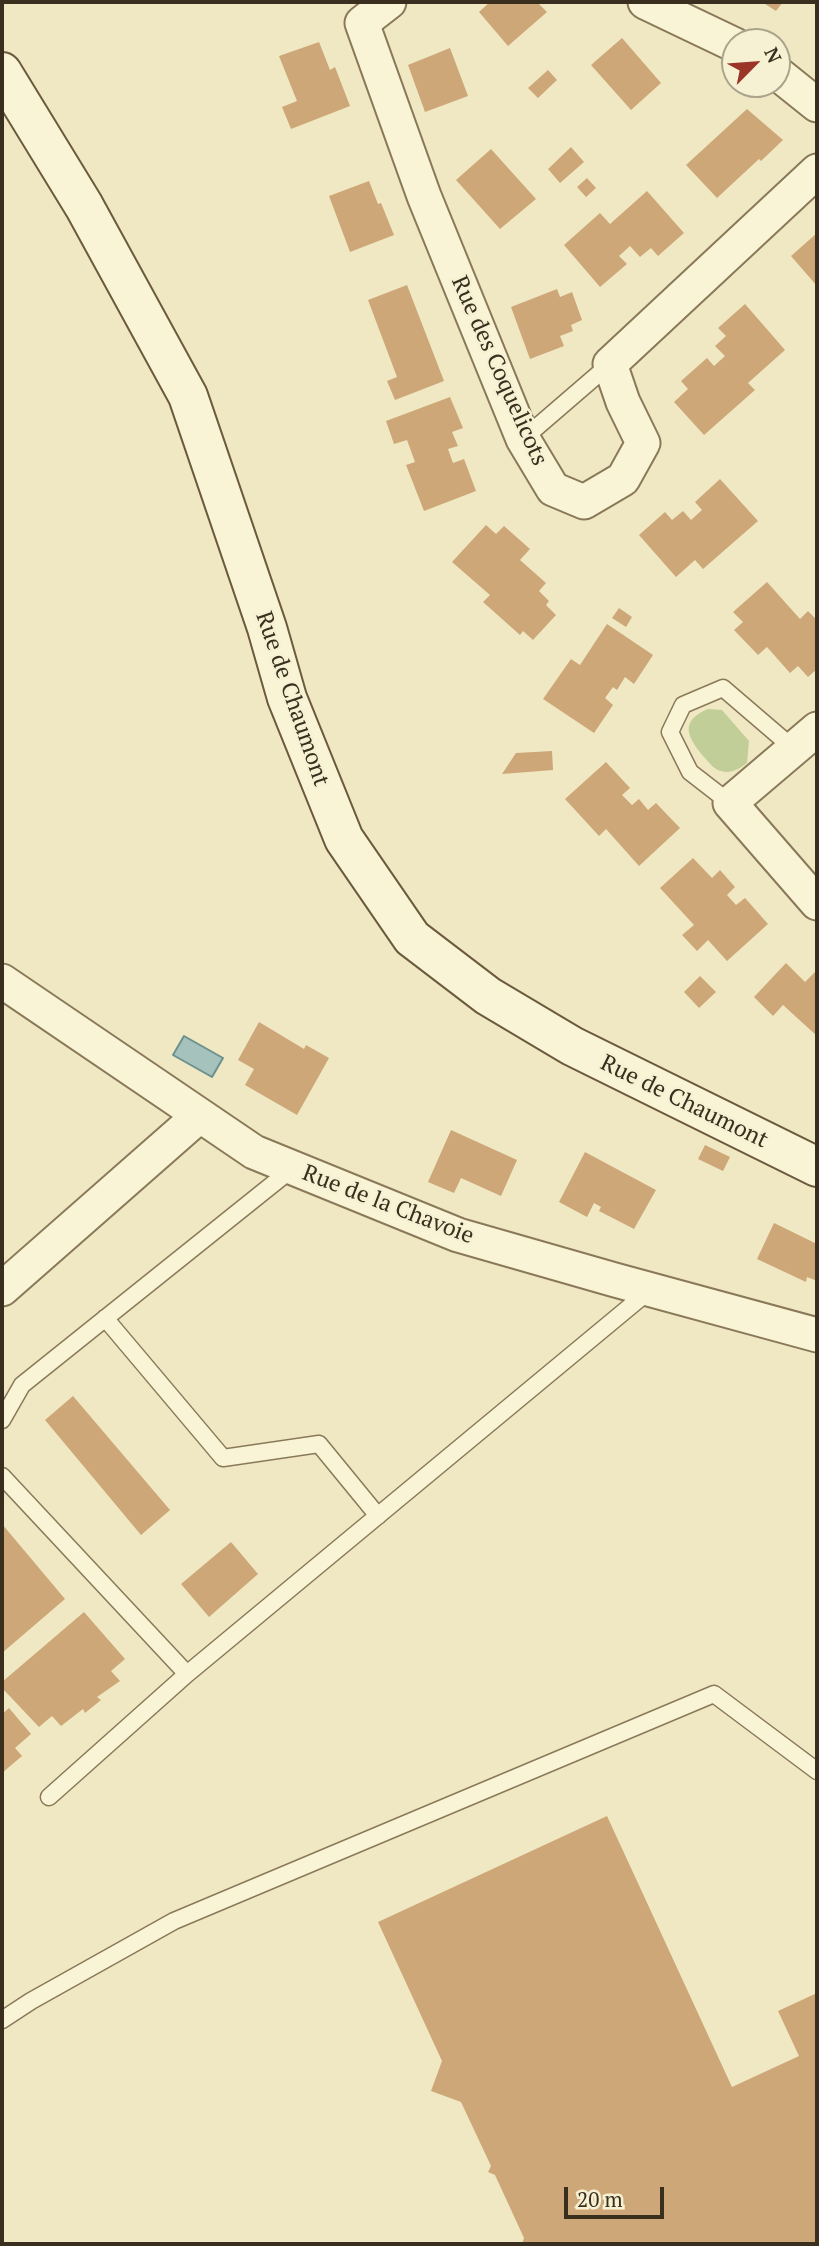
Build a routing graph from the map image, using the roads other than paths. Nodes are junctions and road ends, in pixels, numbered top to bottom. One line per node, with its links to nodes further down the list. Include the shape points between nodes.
1 (389, 2): 9 (street, Rue des Coquelicots, via 362,23 424,196)
2 (645, 2): 3 (street)
3 (721, 37)
4 (2, 72): 15 (street, Rue de Chaumont, via 84,206 188,396 287,698 344,839 412,938 488,996 572,1046)
5 (791, 84): 6 (street)
6 (817, 105)
7 (817, 171): 8 (street)
8 (610, 364): 9 (lane); 9 (street, Rue des Coquelicots, via 643,443 623,479 584,502 553,489)
9 (523, 439)
10 (805, 739): 11 (street); 11 (lane, via 723,688 683,705 670,732 690,772)
11 (730, 803): 12 (street)
12 (817, 903)
13 (2, 981): 14 (street, Rue de la Chavoie)
14 (199, 1116): 16 (street, Rue de la Chavoie, via 254,1152); 17 (street)
15 (817, 1167)
16 (293, 1168): 18 (street, Rue de la Chavoie, via 458,1235); 19 (lane)
17 (2, 1289)
18 (650, 1290): 20 (street, Rue de la Chavoie); 23 (lane)
19 (105, 1318): 21 (lane, via 22,1384); 23 (lane, via 223,1458 319,1444)
20 (817, 1335)
21 (2, 1420)
22 (2, 1476): 24 (lane)
23 (378, 1516): 24 (lane)
24 (187, 1674): 26 (lane)
25 (817, 1771): 27 (lane, via 714,1694 174,1921)
26 (49, 1797)
27 (2, 2020)

